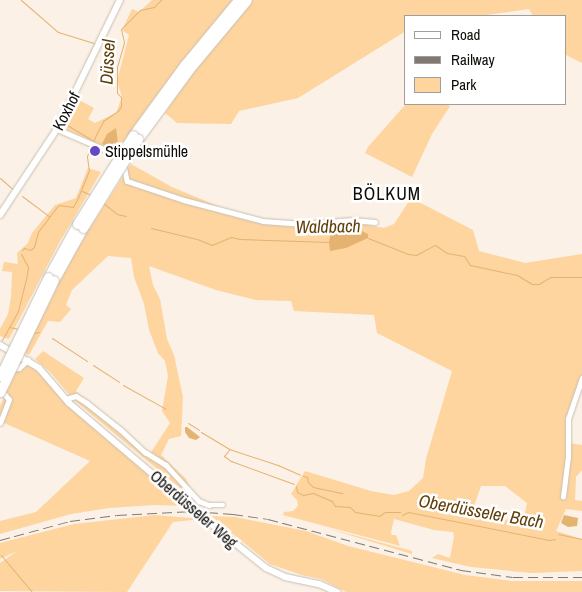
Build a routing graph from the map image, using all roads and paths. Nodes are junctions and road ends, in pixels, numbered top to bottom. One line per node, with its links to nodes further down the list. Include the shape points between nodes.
1 (120, 0): 4 (street, Koxhof)
2 (238, 0): 5 (highway, via 185,64)
3 (247, 0): 5 (highway)
4 (57, 129): 6 (street, Koxhof); 7 (street, via 121,160 126,180 184,200 268,222)
5 (136, 137): 8 (highway, bridge)
6 (0, 215)
7 (375, 222)
8 (51, 278): 12 (highway, bridge); 14 (highway, bridge)
9 (0, 345): 10 (street, Oberdüsseler Weg)
10 (28, 360): 11 (street, via 16,370); 15 (street, Oberdüsseler Weg, via 50,378)
11 (0, 368)
12 (0, 376)
13 (582, 378): 17 (street, via 568,419)
14 (0, 390): 16 (street, via 9,400)
15 (66, 399): 18 (street, Oberdüsseler Weg, via 76,396 87,403 145,452 166,465 201,502); 19 (street, Oberdüsseler Weg, bridge, via 266,568 284,577 317,583)
16 (0, 423)
17 (564, 497)
18 (223, 505)
19 (337, 592)

